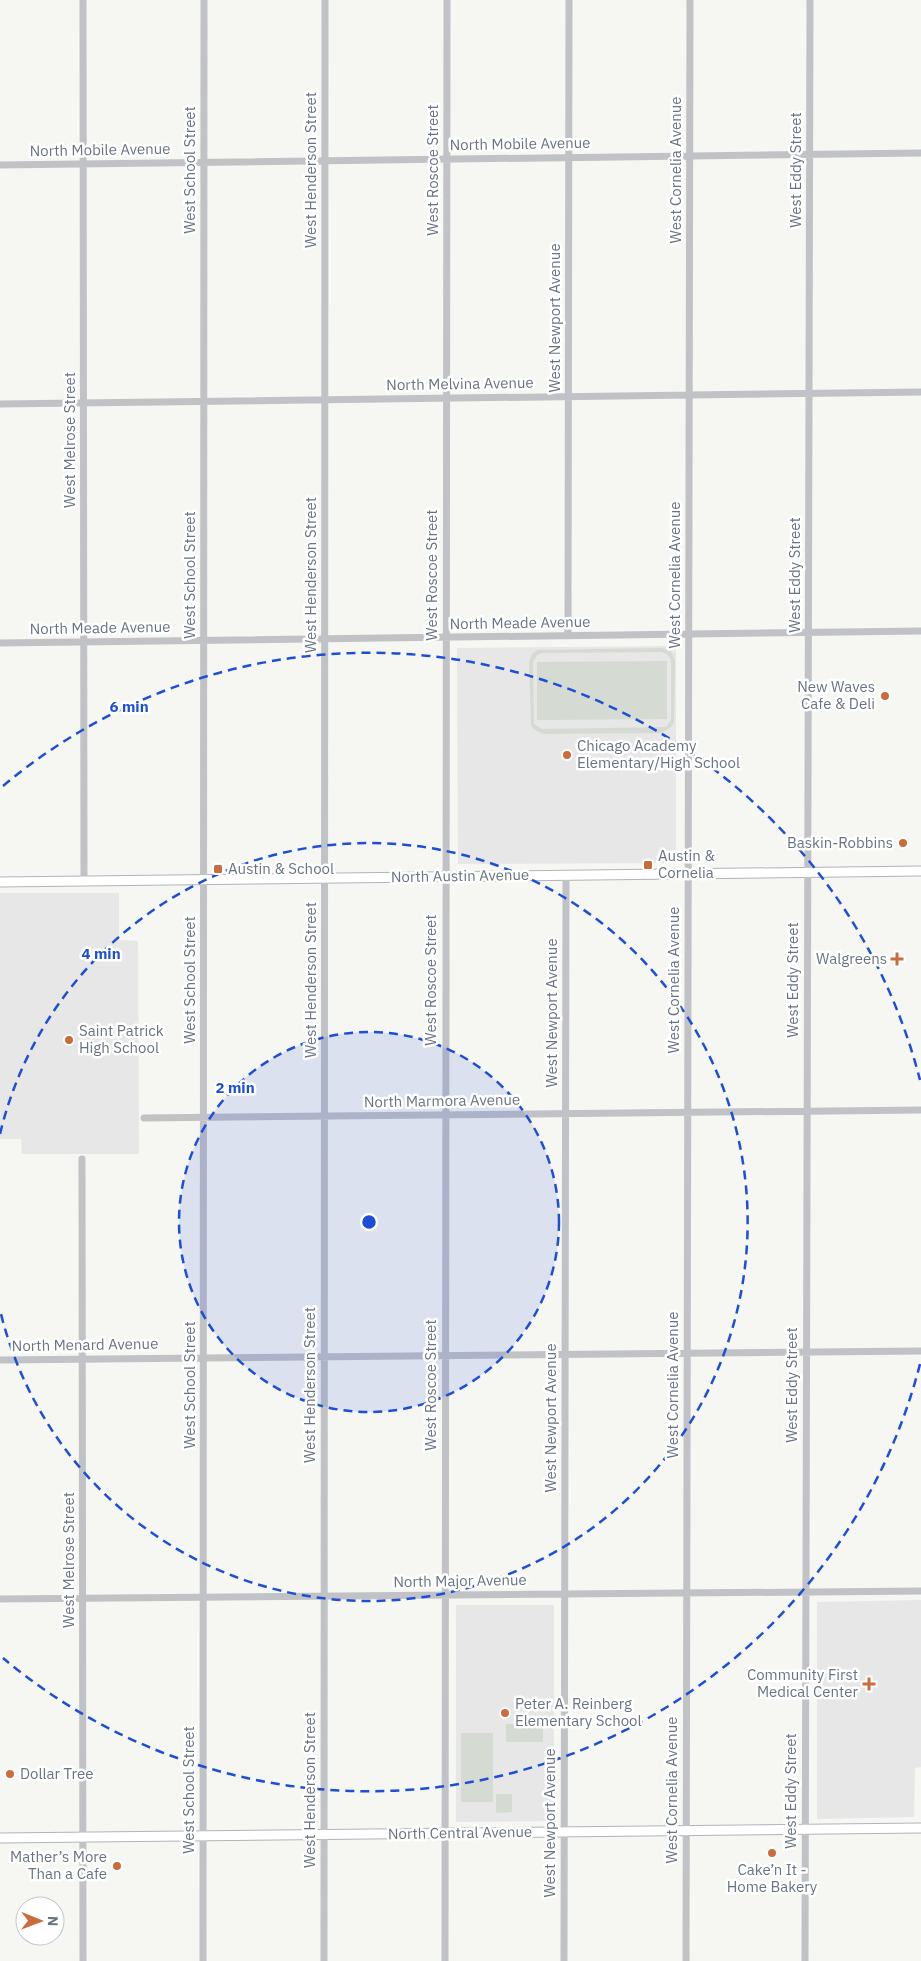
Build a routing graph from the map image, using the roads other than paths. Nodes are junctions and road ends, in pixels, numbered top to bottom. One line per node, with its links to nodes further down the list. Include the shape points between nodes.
1 (83, 0): 15 (street, West Melrose Street)
2 (204, 0): 14 (street, West School Street)
3 (325, 0): 13 (street, West Henderson Street)
4 (447, 0): 12 (street, West Roscoe Street)
5 (569, 0): 11 (street, West Newport Avenue)
6 (690, 0): 10 (street, West Cornelia Avenue)
7 (810, 0): 9 (street, West Eddy Street)
8 (921, 153): 9 (street, North Mobile Avenue)
9 (810, 154): 10 (street, North Mobile Avenue); 18 (street, West Eddy Street)
10 (690, 156): 11 (street, North Mobile Avenue); 19 (street, West Cornelia Avenue)
11 (569, 158): 12 (street, North Mobile Avenue); 20 (street, West Newport Avenue)
12 (446, 159): 13 (street, North Mobile Avenue); 21 (street, West Roscoe Street)
13 (325, 161): 14 (street, North Mobile Avenue); 22 (street, West Henderson Street)
14 (204, 162): 15 (street, North Mobile Avenue); 23 (street, West School Street)
15 (83, 164): 16 (street, North Mobile Avenue); 24 (street, West Melrose Street)
16 (0, 165)
17 (921, 392): 18 (street, North Melvina Avenue)
18 (809, 393): 19 (street, North Melvina Avenue); 27 (street, West Eddy Street)
19 (689, 395): 20 (street, North Melvina Avenue); 28 (street, West Cornelia Avenue)
20 (568, 396): 21 (street, North Melvina Avenue); 29 (street, West Newport Avenue)
21 (446, 398): 22 (street, North Melvina Avenue); 30 (street, West Roscoe Street)
22 (325, 400): 23 (street, North Melvina Avenue); 31 (street, West Henderson Street)
23 (204, 401): 24 (street, North Melvina Avenue); 32 (street, West School Street)
24 (83, 403): 25 (street, North Melvina Avenue); 33 (street, West Melrose Street)
25 (0, 404)
26 (921, 631): 27 (street, North Meade Avenue)
27 (808, 633): 28 (street, North Meade Avenue); 36 (street, West Eddy Street)
28 (689, 634): 29 (street, North Meade Avenue); 37 (street, West Cornelia Avenue)
29 (568, 636): 30 (street, North Meade Avenue)
30 (446, 637): 31 (street, North Meade Avenue); 39 (street, West Roscoe Street)
31 (325, 639): 32 (street, North Meade Avenue); 40 (street, West Henderson Street)
32 (204, 640): 33 (street, North Meade Avenue); 41 (street, West School Street)
33 (84, 642): 34 (street, North Meade Avenue); 42 (street, West Melrose Street)
34 (0, 643)
35 (921, 871): 36 (street, North Austin Avenue)
36 (807, 872): 37 (street, North Austin Avenue); 45 (street, West Eddy Street)
37 (688, 874): 38 (street, North Austin Avenue); 46 (street, West Cornelia Avenue)
38 (566, 875): 39 (street, North Austin Avenue); 47 (street, West Newport Avenue)
39 (445, 877): 40 (street, North Austin Avenue); 48 (street, West Roscoe Street)
40 (324, 878): 41 (street, North Austin Avenue); 49 (street, West Henderson Street)
41 (204, 880): 42 (street, North Austin Avenue); 50 (street, West School Street)
42 (84, 881): 43 (street, North Austin Avenue)
43 (0, 882)
44 (921, 1110): 45 (street, North Marmora Avenue)
45 (807, 1112): 46 (street, North Marmora Avenue); 54 (street, West Eddy Street)
46 (687, 1113): 47 (street, North Marmora Avenue); 55 (street, West Cornelia Avenue)
47 (566, 1114): 48 (street, North Marmora Avenue); 56 (street, West Newport Avenue)
48 (445, 1115): 49 (street, North Marmora Avenue); 57 (street, West Roscoe Street)
49 (324, 1116): 50 (street, North Marmora Avenue); 58 (street, West Henderson Street)
50 (204, 1117): 51 (street, North Marmora Avenue); 59 (street, West School Street)
51 (144, 1118)
52 (82, 1159): 60 (street, West Melrose Street)
53 (921, 1351): 54 (street, North Menard Avenue)
54 (806, 1352): 55 (street, North Menard Avenue); 63 (street, West Eddy Street)
55 (687, 1353): 56 (street, North Menard Avenue); 64 (street, West Cornelia Avenue)
56 (566, 1354): 57 (street, North Menard Avenue); 65 (street, West Newport Avenue)
57 (445, 1356): 58 (street, North Menard Avenue); 66 (street, West Roscoe Street)
58 (324, 1357): 59 (street, North Menard Avenue); 67 (street, West Henderson Street)
59 (203, 1358): 60 (street, North Menard Avenue); 68 (street, West School Street)
60 (82, 1359): 61 (street, North Menard Avenue); 69 (street, West Melrose Street)
61 (0, 1360)
62 (921, 1591): 63 (street, North Major Avenue)
63 (805, 1592): 64 (street, North Major Avenue); 72 (street, West Eddy Street)
64 (687, 1593): 65 (street, North Major Avenue); 73 (street, West Cornelia Avenue)
65 (564, 1594): 66 (street, North Major Avenue); 74 (street, West Newport Avenue)
66 (445, 1595): 67 (street, North Major Avenue); 75 (street, West Roscoe Street)
67 (324, 1596): 68 (street, North Major Avenue); 76 (street, West Henderson Street)
68 (203, 1597): 69 (street, North Major Avenue); 77 (street, West School Street)
69 (82, 1598): 70 (street, North Major Avenue); 78 (street, West Melrose Street)
70 (0, 1599)
71 (921, 1828): 72 (street, North Central Avenue)
72 (805, 1829): 73 (street, North Central Avenue); 86 (street, West Eddy Street)
73 (686, 1830): 74 (street, North Central Avenue); 85 (street, West Cornelia Avenue)
74 (564, 1832): 75 (street, North Central Avenue); 84 (street, West Newport Avenue)
75 (445, 1833): 76 (street, North Central Avenue); 83 (street, West Roscoe Street)
76 (324, 1834): 77 (street, North Central Avenue); 82 (street, West Henderson Street)
77 (203, 1836): 78 (street, North Central Avenue); 81 (street, West School Street)
78 (83, 1837): 79 (street, North Central Avenue); 80 (street, West Melrose Street)
79 (0, 1838)
80 (83, 1961)
81 (203, 1961)
82 (324, 1961)
83 (445, 1961)
84 (564, 1961)
85 (686, 1961)
86 (805, 1961)

